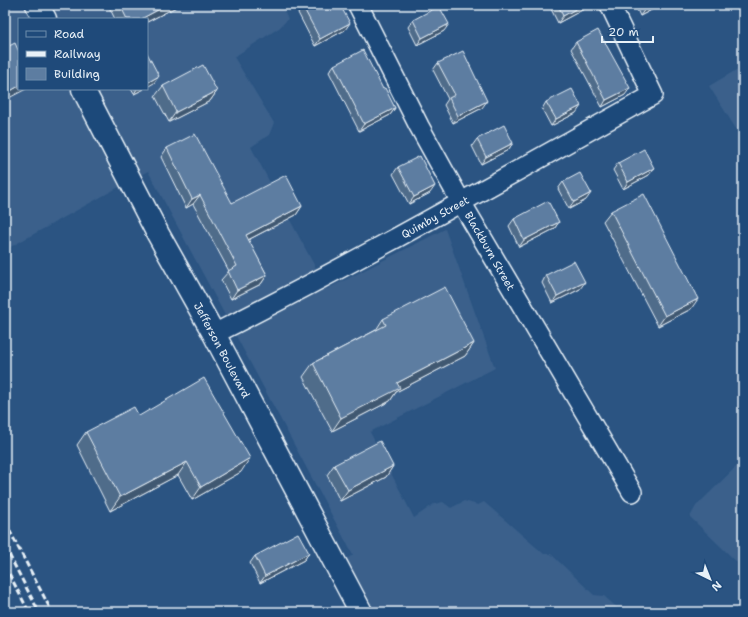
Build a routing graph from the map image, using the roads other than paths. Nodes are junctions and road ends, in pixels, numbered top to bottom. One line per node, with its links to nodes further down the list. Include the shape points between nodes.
1 (37, 5): 4 (main road)
2 (358, 5): 6 (street, Blackburn Street, via 419,126)
3 (610, 5): 6 (street, Quimby Street, via 653,95)
4 (44, 18)
5 (84, 90): 7 (main road, Jefferson Boulevard, via 158,234)
6 (461, 202): 7 (street, Quimby Street); 8 (street, Blackburn Street)
7 (214, 334): 9 (main road, Jefferson Boulevard)
8 (632, 492)
9 (361, 612)

